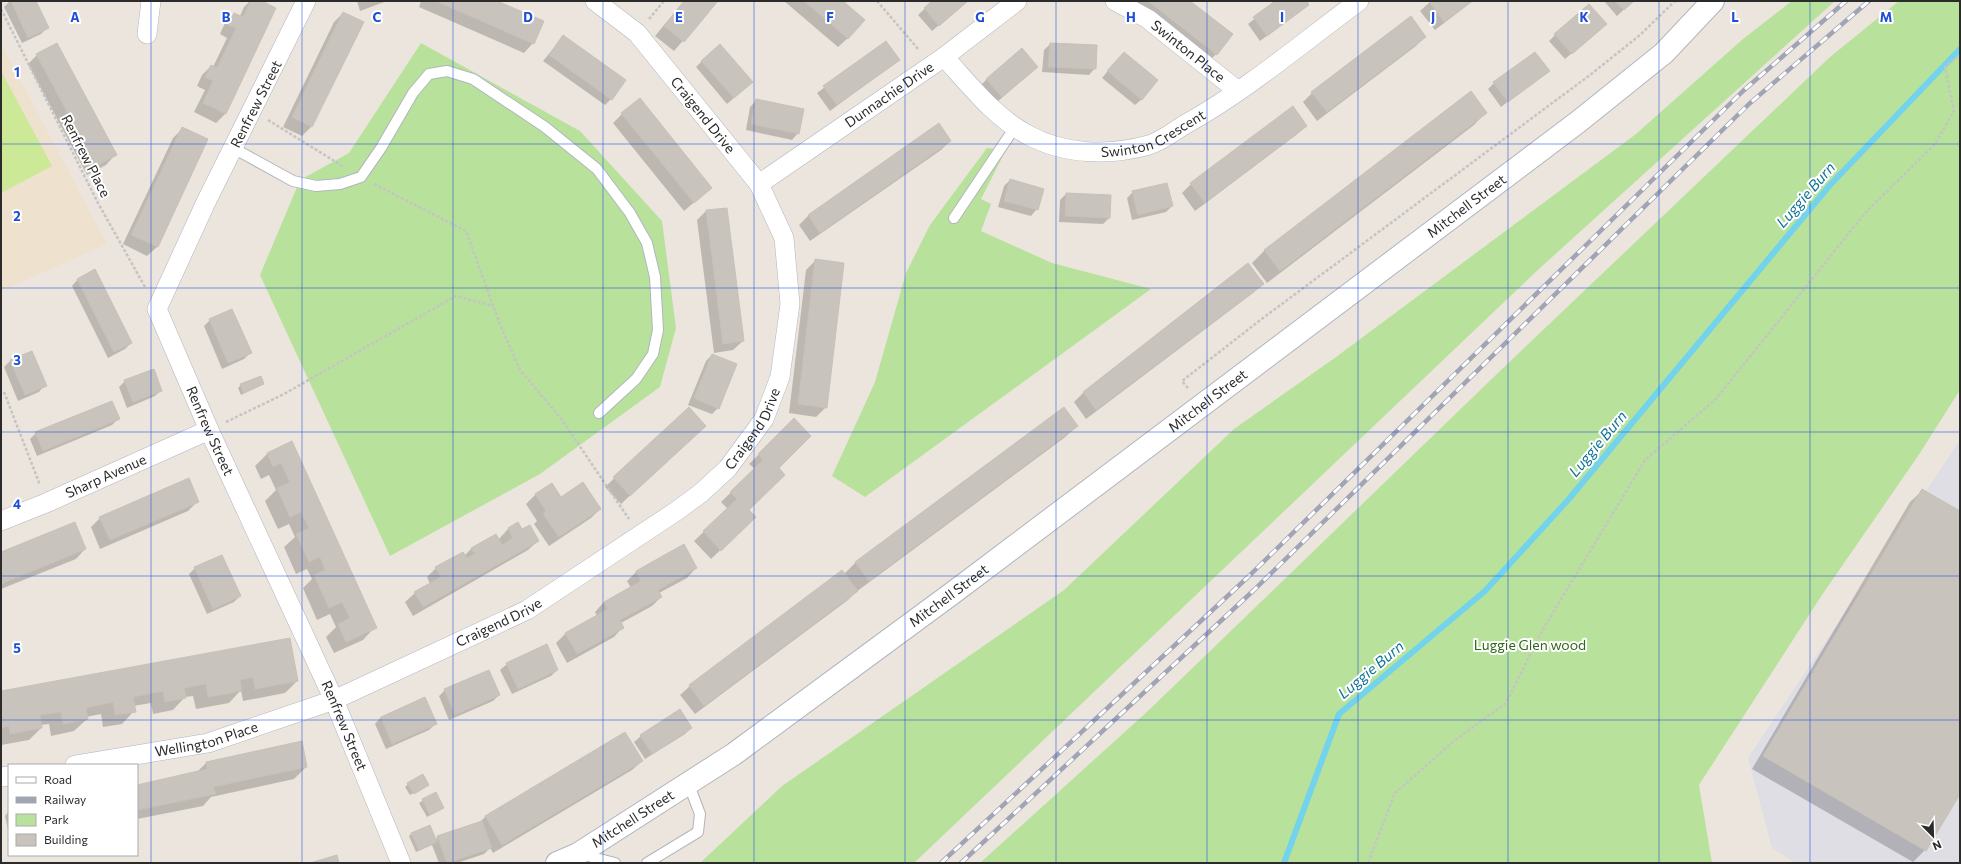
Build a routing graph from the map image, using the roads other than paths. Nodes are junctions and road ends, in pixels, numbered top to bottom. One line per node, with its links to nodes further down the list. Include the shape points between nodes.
1 (151, 1): 8 (street)
2 (594, 1): 13 (street, Craigend Drive, via 637,33)
3 (1017, 1): 9 (street, Dunnachie Drive)
4 (1115, 1): 10 (street, Swinton Place, via 1148,19)
5 (1359, 1): 10 (street, Swinton Crescent)
6 (1713, 1): 20 (street, Mitchell Street, via 1664,53 1578,122 942,601)
7 (303, 2): 12 (street, Renfrew Street)
8 (147, 34)
9 (939, 61): 11 (street, Swinton Crescent, via 997,115); 13 (street, Dunnachie Drive)
10 (1238, 91): 11 (street, Swinton Crescent, via 1151,144 1116,152 1082,151 1053,146)
11 (1015, 127): 14 (lane)
12 (233, 148): 15 (lane, via 293,181 316,186 340,184 361,177 413,93 429,74 447,71 473,80 545,127 597,169 630,212 647,243 655,277 658,330 653,354 636,379); 16 (street, Renfrew Street, via 157,309)
13 (759, 184): 18 (street, Craigend Drive, via 784,238 790,304 780,376 764,419 728,468 701,493 527,610)
14 (954, 218)
15 (599, 413)
16 (209, 430): 17 (street, Sharp Avenue, via 46,503); 18 (street, Renfrew Street)
17 (1, 520)
18 (334, 700): 19 (street, Wellington Place, via 208,743); 22 (street, Renfrew Street)
19 (81, 764)
20 (689, 785): 21 (street, Mitchell Street); 25 (lane, Mitchell Street, via 700,814 698,832)
21 (578, 854): 23 (street, Mitchell Street); 24 (lane, Mitchell Street)
22 (402, 863)
23 (558, 863)
24 (614, 863)
25 (647, 863)

